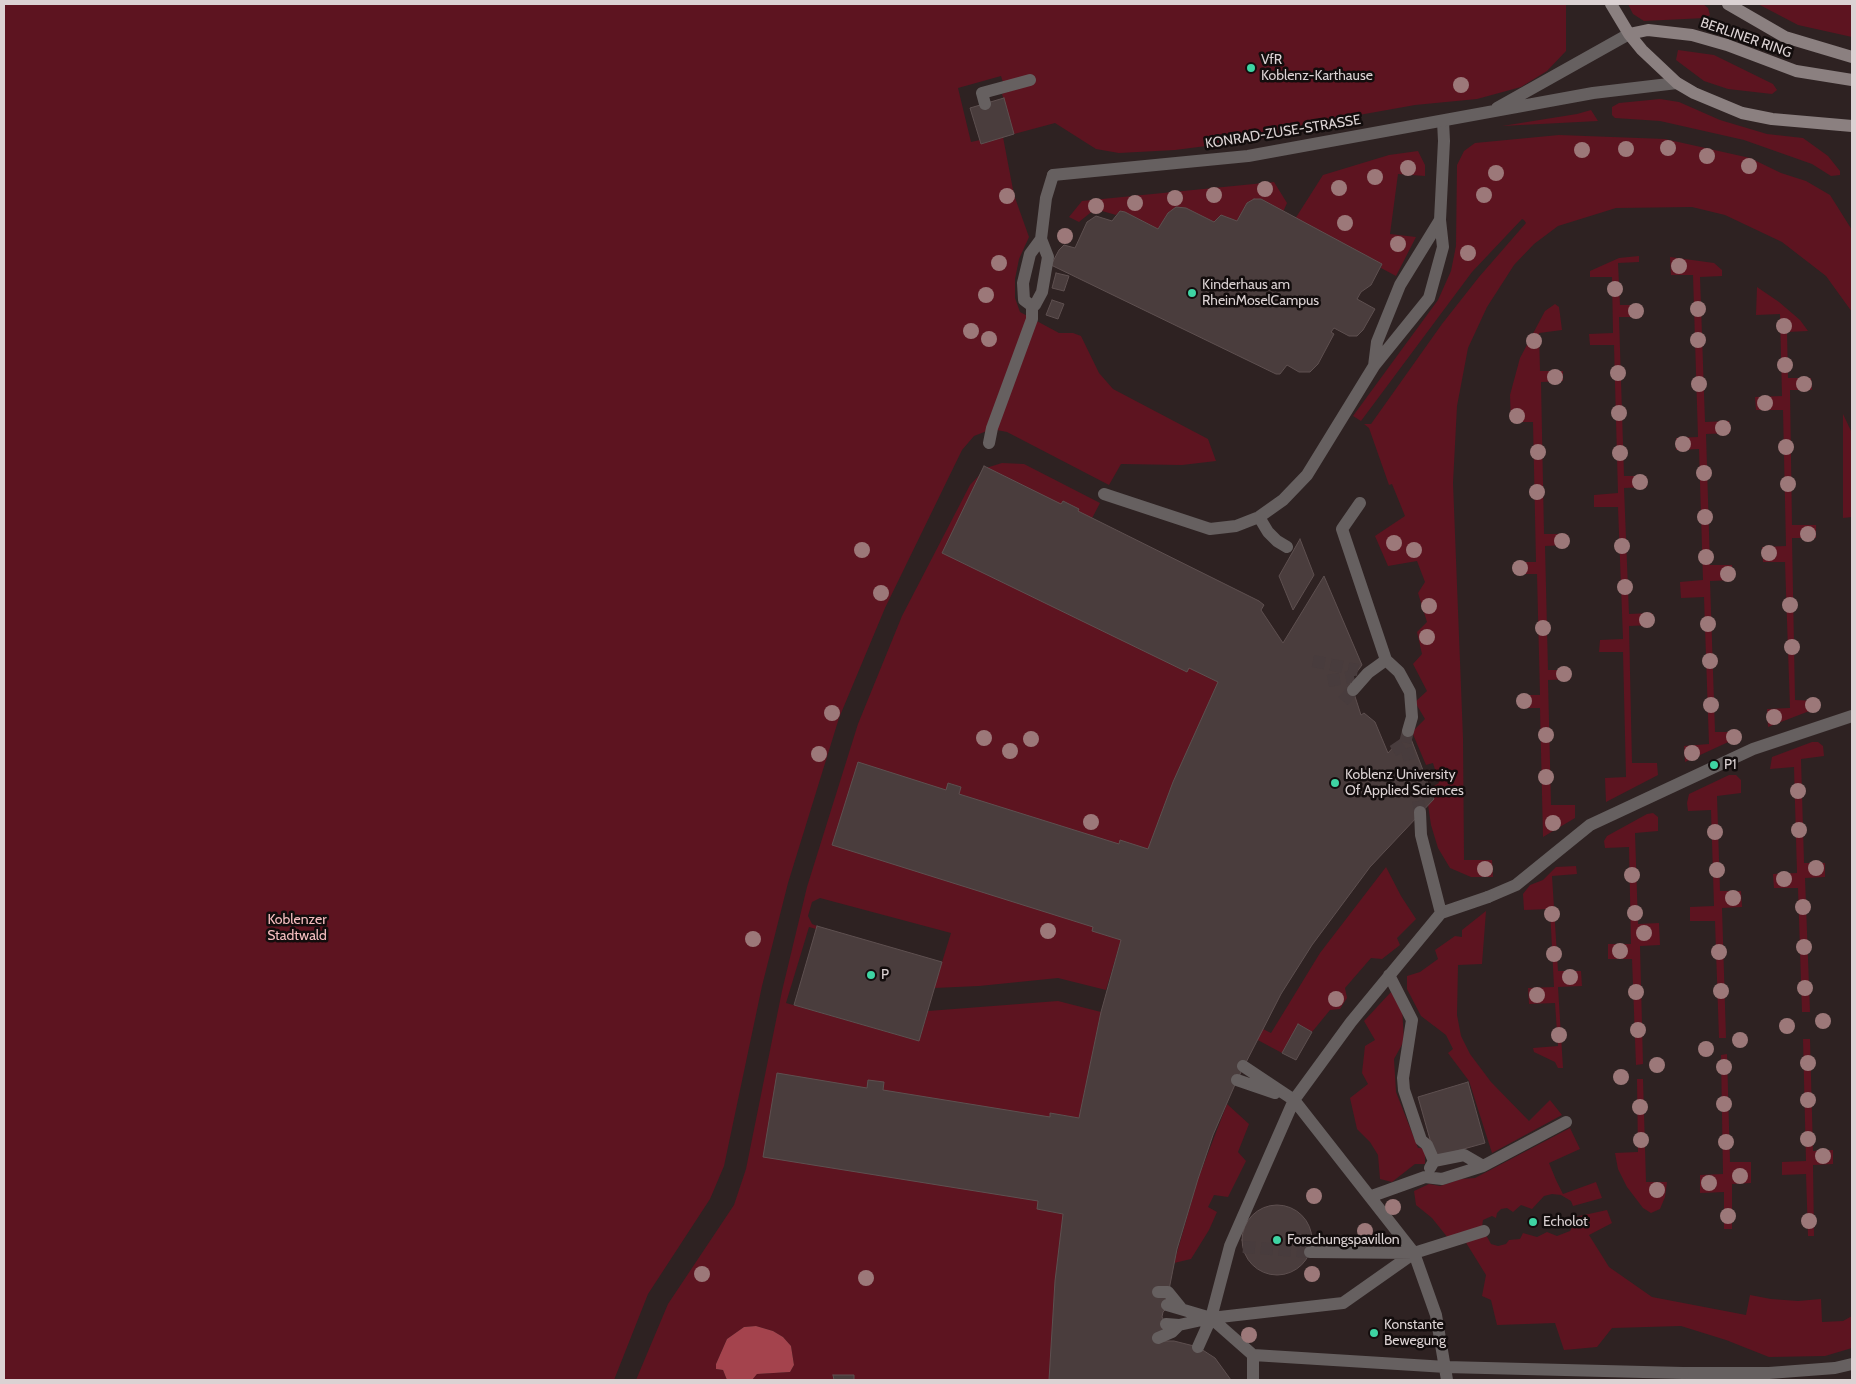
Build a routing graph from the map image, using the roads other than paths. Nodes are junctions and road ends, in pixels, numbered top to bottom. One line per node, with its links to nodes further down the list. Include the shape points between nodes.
1 (1611, 4): 3 (street)
2 (1728, 4): 4 (street, BERLINER RING, via 1785,37)
3 (1629, 34): 6 (street, BERLINER RING, via 1654,30 1692,35 1796,71); 7 (street); 9 (street, KONRAD-ZUSE-STRASSE)
4 (1852, 57)
5 (1030, 80): 8 (street, via 982,93)
6 (1852, 80)
7 (1677, 83): 9 (street, KONRAD-ZUSE-STRASSE, via 1594,93); 11 (street, via 1742,113)
8 (985, 104)
9 (1486, 114): 10 (street, KONRAD-ZUSE-STRASSE)
10 (1443, 121): 12 (street); 13 (street, KONRAD-ZUSE-STRASSE, via 1248,156 1053,175 1046,198)
11 (1852, 126)
12 (1440, 220): 15 (street, via 1400,285 1378,342); 15 (street, via 1443,247 1428,298)
13 (1041, 239): 14 (street, via 1048,257 1042,292); 14 (street, via 1030,254 1022,283 1024,300)
14 (1032, 306): 16 (street, via 1032,319)
15 (1374, 366): 19 (street, via 1307,475 1283,500)
16 (989, 443)
17 (1104, 494): 19 (street, via 1210,530 1236,526)
18 (1360, 503): 21 (street, via 1342,529)
19 (1259, 517): 20 (street, via 1276,541)
20 (1287, 547)
21 (1386, 660): 22 (street, via 1360,673); 24 (street, via 1399,672 1410,692 1412,717)
22 (1353, 690)
23 (1852, 716): 26 (street, via 1753,749 1590,825 1516,885)
24 (1408, 731)
25 (1420, 812): 26 (street, via 1421,835)
26 (1441, 913): 27 (street)
27 (1389, 975): 30 (street); 32 (street, via 1412,1020 1402,1078 1404,1090 1421,1140)
28 (1243, 1066): 30 (street)
29 (1237, 1080): 30 (street)
30 (1294, 1100): 35 (street); 42 (street)
31 (1566, 1122): 33 (street)
32 (1434, 1161): 33 (street, via 1464,1155); 34 (street)
33 (1483, 1166): 34 (street, via 1442,1179)
34 (1425, 1177): 35 (street)
35 (1372, 1196): 38 (street)
36 (1484, 1231): 38 (street)
37 (1310, 1252): 38 (street)
38 (1414, 1253): 42 (street, via 1343,1303); 47 (street, via 1436,1315)
39 (1158, 1292): 41 (street, via 1168,1292)
40 (1167, 1305): 41 (street)
41 (1181, 1308): 42 (street)
42 (1211, 1318): 43 (street, via 1173,1324 1172,1332); 44 (street); 45 (street)
43 (1158, 1338)
44 (1198, 1347)
45 (1254, 1355): 47 (street); 48 (street)
46 (1852, 1364): 47 (street, via 1769,1373)
47 (1448, 1376)
48 (1253, 1380)

